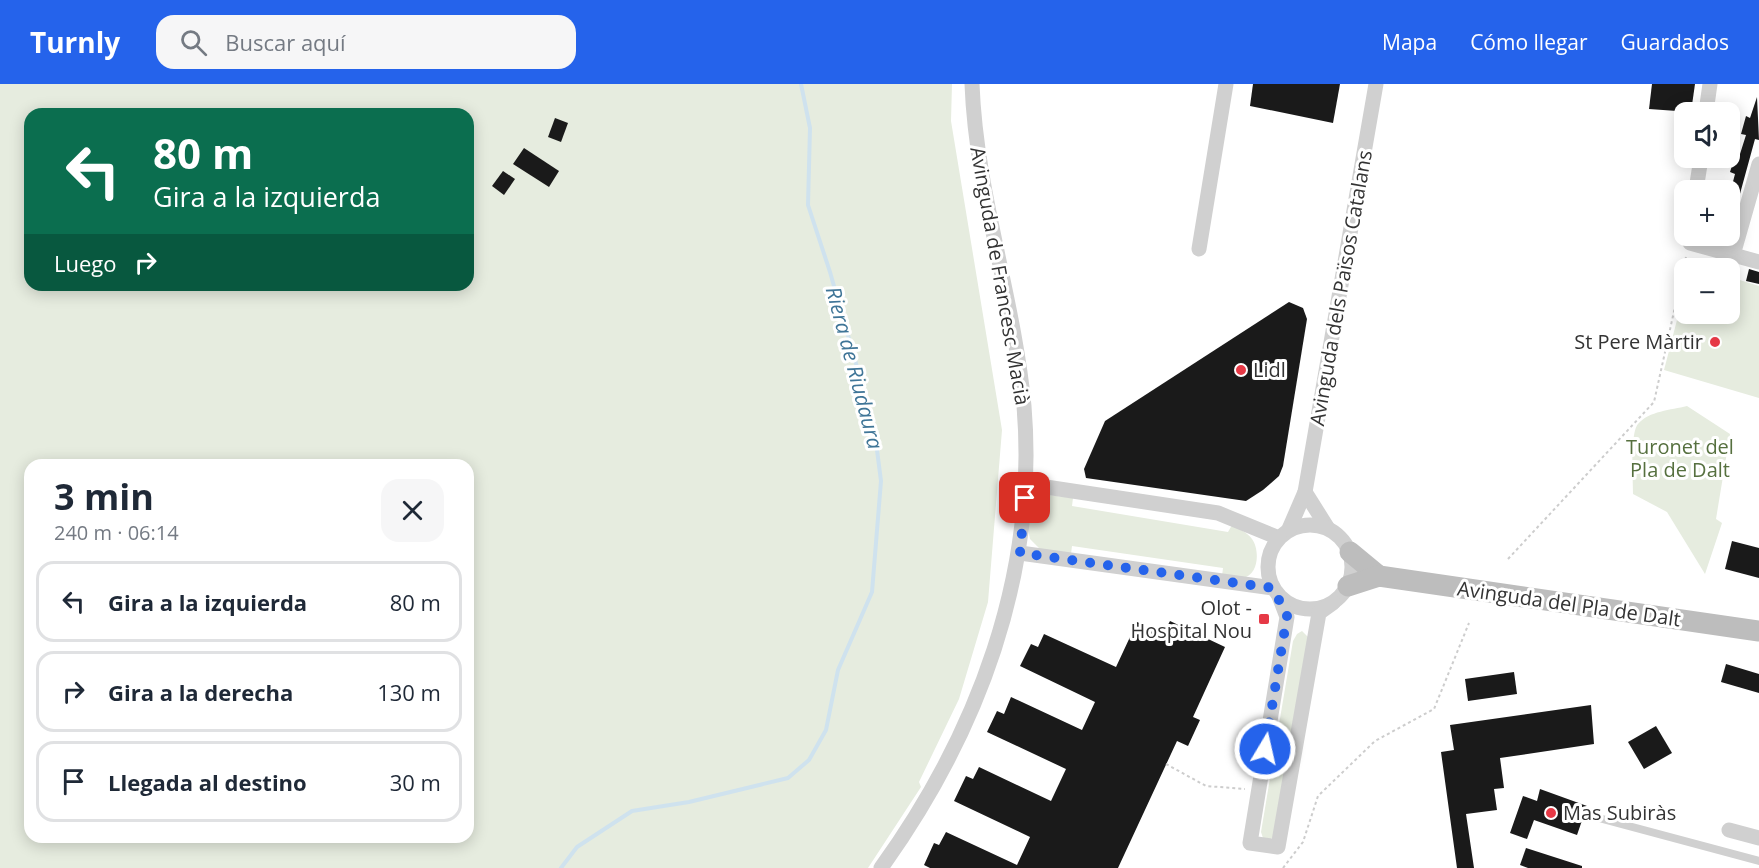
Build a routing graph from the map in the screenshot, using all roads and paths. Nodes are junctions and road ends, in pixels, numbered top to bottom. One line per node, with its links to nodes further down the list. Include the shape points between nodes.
1 (972, 84): 12 (street, Avinguda de Francesc Macià, via 980,163 1024,406)
2 (1226, 84): 9 (street)
3 (1377, 84): 13 (street, Avinguda dels Països Catalans)
4 (1710, 84): 5 (street)
5 (1707, 102)
6 (1758, 172): 10 (street)
7 (1688, 246): 18 (path, via 1654,402)
8 (1709, 246): 10 (street)
9 (1199, 249)
10 (1733, 255): 11 (street)
11 (1759, 262)
12 (1026, 484): 15 (street, via 1218,513); 17 (street, Avinguda de Francesc Macià)
13 (1305, 492): 14 (street); 15 (street, Avinguda dels Països Catalans)
14 (1327, 527): 15 (street, via 1308,524); 16 (street, via 1345,542)
15 (1284, 533): 21 (street, via 1268,559)
16 (1350, 552): 19 (street); 20 (street, via 1353,569)
17 (1020, 553): 21 (street); 31 (street, Avinguda de Francesc Macià, via 987,674 969,718 935,787)
18 (1508, 559)
19 (1379, 576): 20 (street, Avinguda del Pla de Dalt); 24 (street, Avinguda del Pla de Dalt)
20 (1348, 586): 22 (street)
21 (1276, 592): 22 (street, via 1299,608); 26 (street, via 1287,616)
22 (1333, 603): 26 (street, via 1319,613 1278,847 1250,843)
23 (1469, 623): 32 (path, via 1434,709 1374,741 1318,796 1304,842)
24 (1759, 632)
25 (1166, 764): 26 (path, via 1206,786)
26 (1258, 790)
27 (1595, 817): 30 (lane)
28 (1729, 830): 29 (street)
29 (1759, 838)
30 (1759, 861)
31 (881, 868)
32 (1283, 868)

